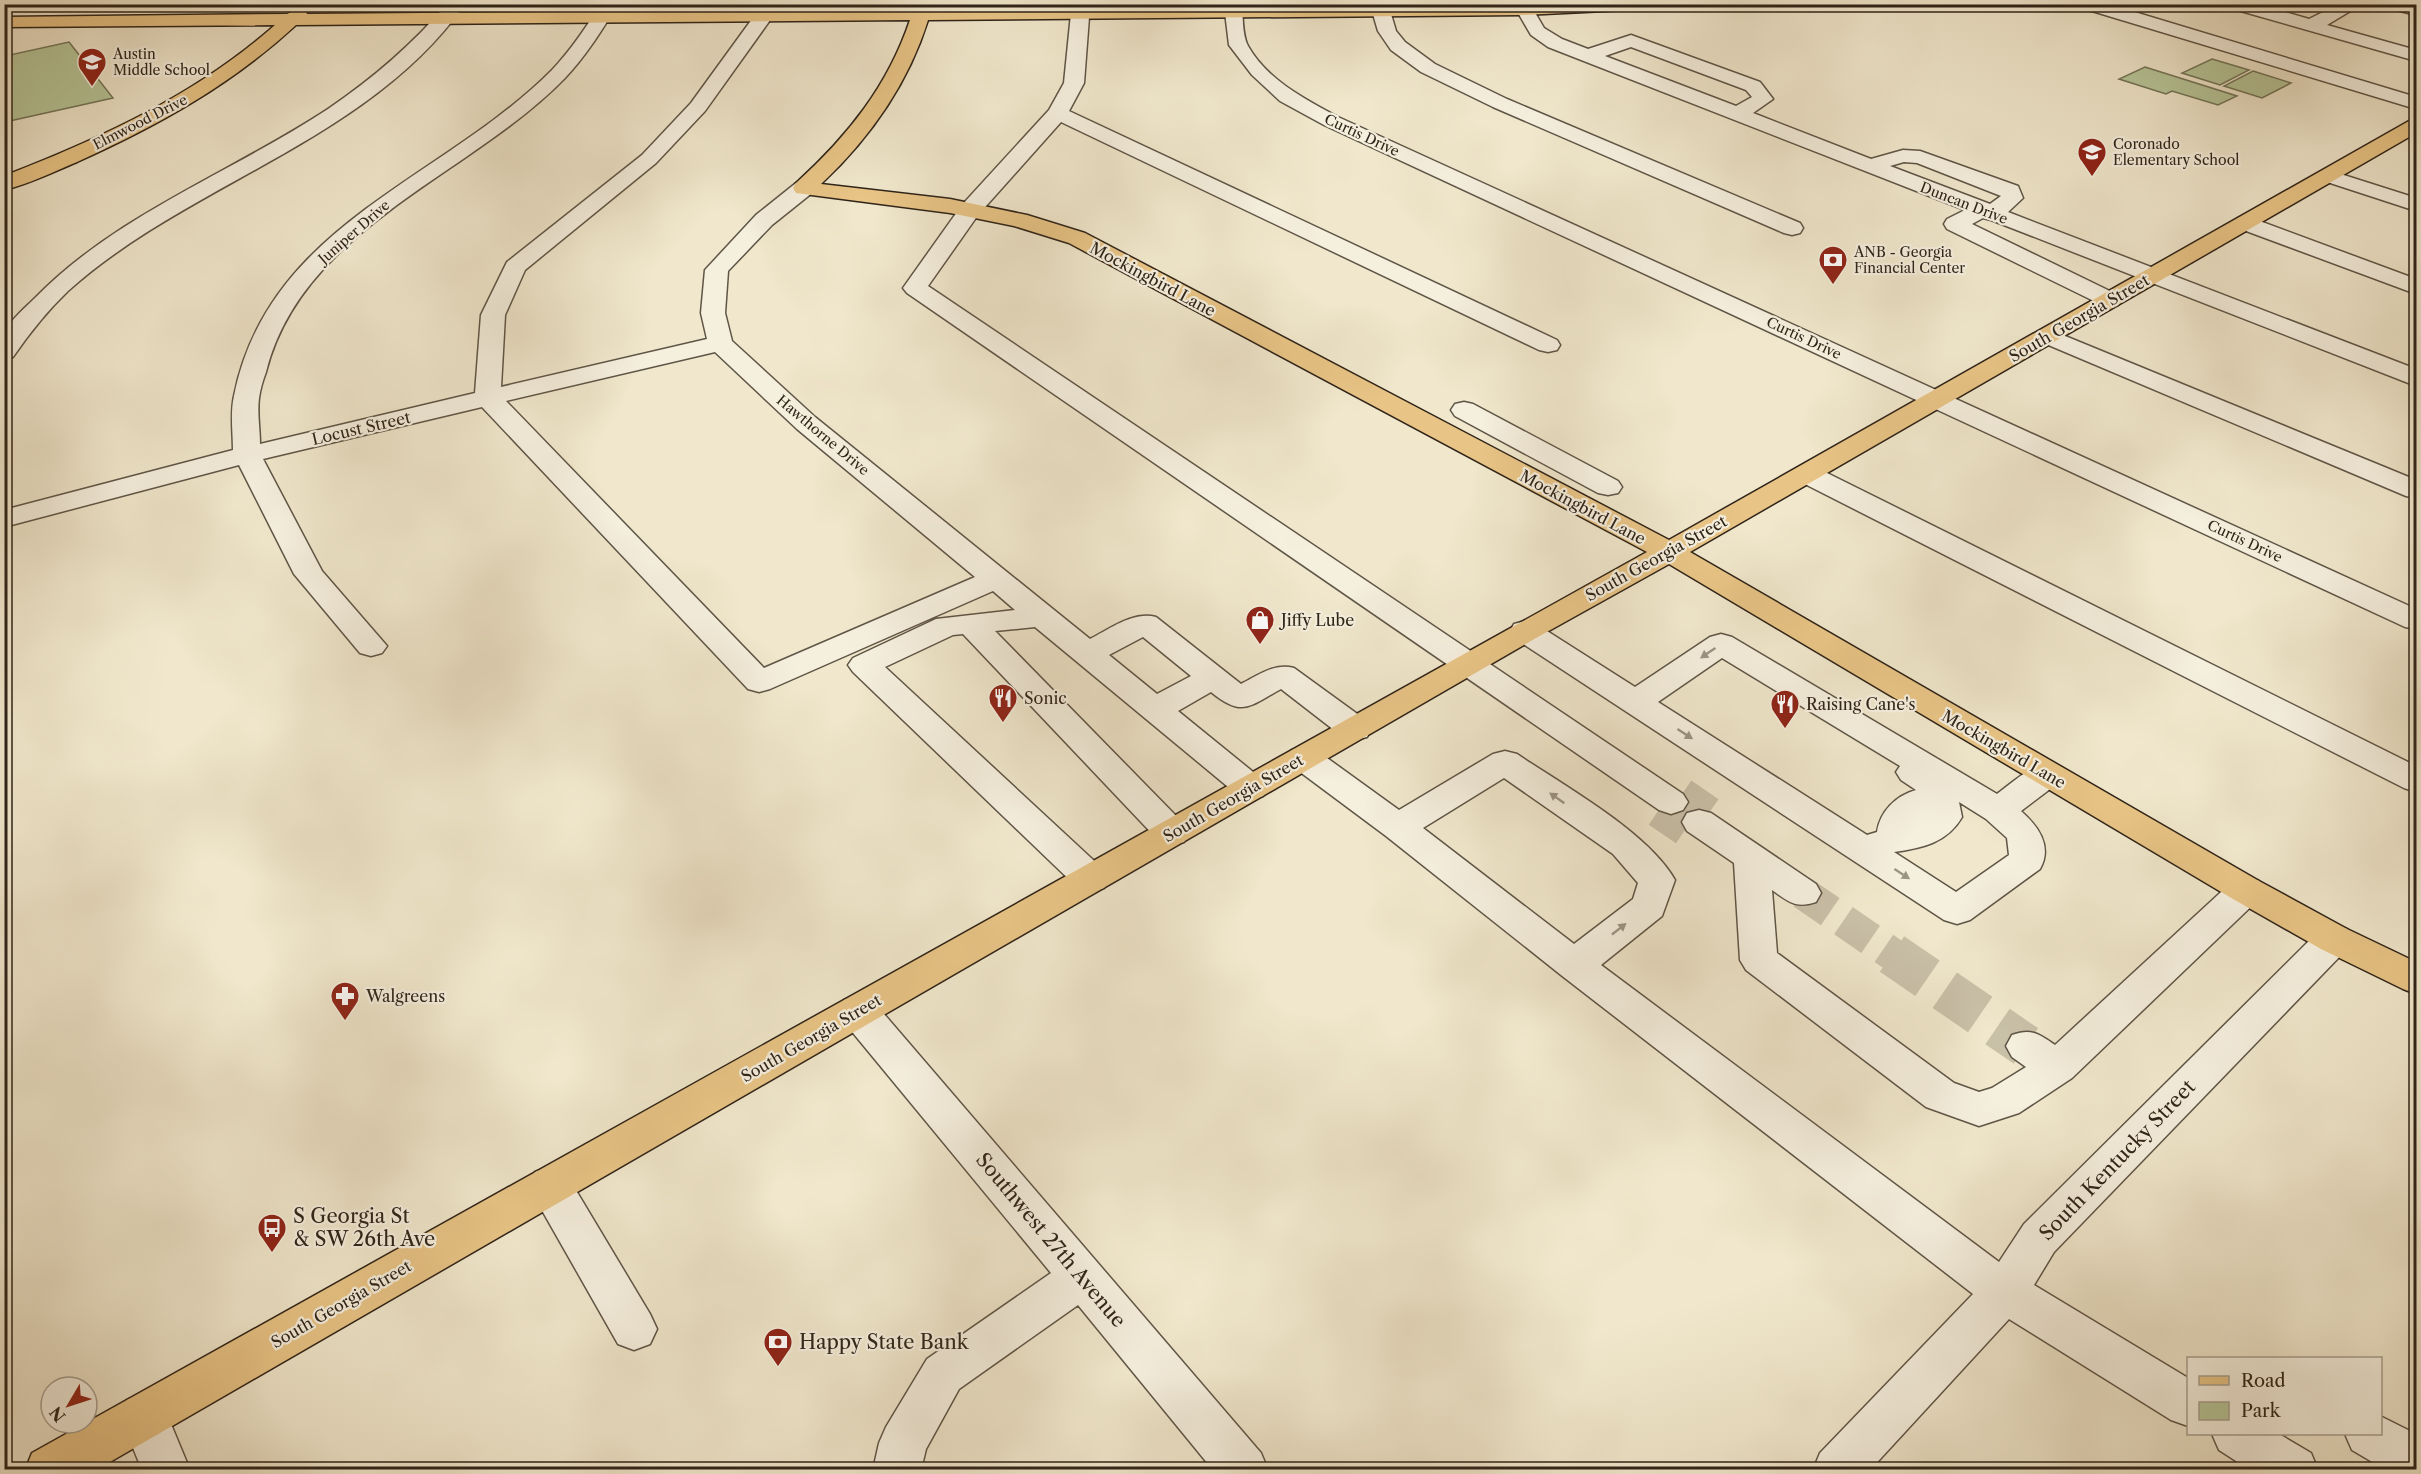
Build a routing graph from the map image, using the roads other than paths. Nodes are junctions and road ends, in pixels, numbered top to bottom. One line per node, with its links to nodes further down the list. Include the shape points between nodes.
1 (308, 4): 16 (main road, Elmwood Drive)
2 (1646, 4): 7 (main road)
3 (2088, 4): 21 (street)
4 (2236, 4): 18 (street)
5 (2354, 4): 18 (street)
6 (2394, 4): 13 (street)
7 (1522, 7): 9 (main road); 19 (street, Duncan Drive, via 1537,31)
8 (1233, 8): 9 (main road); 10 (main road); 43 (street, Curtis Drive, via 1238,45 1259,71 1296,102)
9 (1381, 8): 33 (street, via 1387,31 1398,46 1428,68 1500,103)
10 (1081, 9): 12 (main road); 22 (street, via 1074,83)
11 (767, 10): 12 (main road); 14 (main road); 42 (street, via 698,107 649,159 515,267 493,315)
12 (922, 10): 28 (main road, via 895,76 878,104 841,153)
13 (2416, 10)
14 (606, 11): 15 (main road); 45 (street, Juniper Drive, via 558,74 489,131 392,198 327,252 284,302 258,353 246,398)
15 (451, 12): 16 (main road); 40 (street, via 386,77 332,115 156,216 80,269 28,318)
16 (292, 19): 17 (main road); 27 (main road, Elmwood Drive, via 226,74 192,96 68,159)
17 (4, 22)
18 (2310, 26): 20 (street)
19 (1586, 56): 23 (street, Duncan Drive); 23 (street, via 1631,41 1753,86 1763,99)
20 (2416, 56)
21 (2416, 103)
22 (1058, 113): 30 (street); 39 (street)
23 (1737, 114): 25 (street, Duncan Drive)
24 (2414, 129): 26 (main road, South Georgia Street)
25 (1868, 166): 31 (street, Duncan Drive); 31 (street, via 1903,156 1920,158 2010,191 2012,198)
26 (2328, 176): 29 (street); 32 (main road, South Georgia Street)
27 (4, 184)
28 (804, 188): 30 (main road, Mockingbird Lane); 38 (street, via 764,220 717,270 713,313)
29 (2416, 205)
30 (970, 210): 50 (main road, Mockingbird Lane, via 1077,238); 59 (street, via 915,288)
31 (1986, 212): 34 (street, Duncan Drive); 36 (street, via 1955,224)
32 (2246, 223): 34 (main road, South Georgia Street); 35 (street)
33 (1792, 228)
34 (2152, 276): 36 (main road, South Georgia Street); 41 (street, Duncan Drive)
35 (2416, 287)
36 (2110, 300): 37 (main road, South Georgia Street)
37 (2048, 336): 43 (main road, South Georgia Street); 48 (street)
38 (720, 344): 42 (street, Locust Street); 51 (street, Hawthorne Drive, via 806,423)
39 (1548, 345)
40 (4, 352)
41 (2416, 378)
42 (488, 398): 45 (street, Locust Street); 51 (street, via 759,682)
43 (1938, 399): 46 (main road, South Georgia Street); 53 (street, Curtis Drive)
44 (1464, 410): 47 (street)
45 (247, 455): 49 (street, Locust Street); 56 (street, Juniper Drive, via 309,574)
46 (1807, 474): 50 (main road, South Georgia Street); 66 (street)
47 (1608, 487)
48 (2416, 490)
49 (4, 519)
50 (1668, 551): 55 (main road, South Georgia Street); 65 (main road, Mockingbird Lane)
51 (996, 579): 52 (street, Hawthorne Drive)
52 (1043, 617): 54 (street); 57 (street, Hawthorne Drive)
53 (2416, 620)
54 (971, 624): 71 (street); 73 (street, via 948,626 864,665)
55 (1526, 631): 59 (main road, South Georgia Street); 61 (street)
56 (371, 646)
57 (1087, 653): 60 (street, via 1145,624); 62 (street, Hawthorne Drive)
58 (1739, 655): 61 (street, one-way to 61, via 1721,644); 68 (street); 72 (street, via 1757,678 1924,778 1943,799 1945,817 1921,836)
59 (1469, 664): 63 (main road, South Georgia Street); 69 (street, via 1638,778 1641,799)
60 (1213, 678): 62 (street); 63 (street, via 1239,698 1283,675)
61 (1636, 702): 72 (street, one-way to 72)
62 (1155, 709): 67 (street, Hawthorne Drive)
63 (1355, 729): 64 (main road, South Georgia Street)
64 (1304, 758): 67 (main road, South Georgia Street); 70 (street)
65 (2046, 775): 68 (street); 74 (main road, Mockingbird Lane)
66 (2416, 780)
67 (1251, 788): 71 (main road, South Georgia Street)
68 (1998, 810): 72 (street, one-way to 68, via 1957,910 2027,860 2024,833)
69 (1698, 821): 74 (street, via 1760,960 1940,1095 1979,1108 2005,1101 2042,1056); 75 (street)
70 (1398, 827): 77 (street); 77 (street, one-way to 70, via 1649,906 1658,880 1625,845 1505,762)
71 (1172, 832): 73 (main road, South Georgia Street)
72 (1878, 845)
73 (1091, 879): 79 (main road, South Georgia Street)
74 (2246, 890): 76 (main road, Mockingbird Lane)
75 (1803, 893)
76 (2334, 939): 78 (main road, Mockingbird Lane); 82 (street, South Kentucky Street, via 2039,1238)
77 (1574, 965): 82 (street)
78 (2416, 979)
79 (858, 1011): 80 (main road, South Georgia Street); 81 (street, Southwest 27th Avenue)
80 (550, 1185): 83 (street); 85 (main road, South Georgia Street)
81 (1082, 1277): 91 (street, via 943,1374 903,1443); 92 (street, Southwest 27th Avenue)
82 (2005, 1292): 84 (street); 93 (street, South Kentucky Street)
83 (634, 1329)
84 (2184, 1398)
85 (144, 1416): 89 (main road, South Georgia Street); 90 (street)
86 (2238, 1435): 94 (street)
87 (2371, 1435): 88 (street)
88 (2416, 1460)
89 (49, 1470)
90 (166, 1470)
91 (897, 1470)
92 (1244, 1470)
93 (1837, 1470)
94 (2294, 1470)

